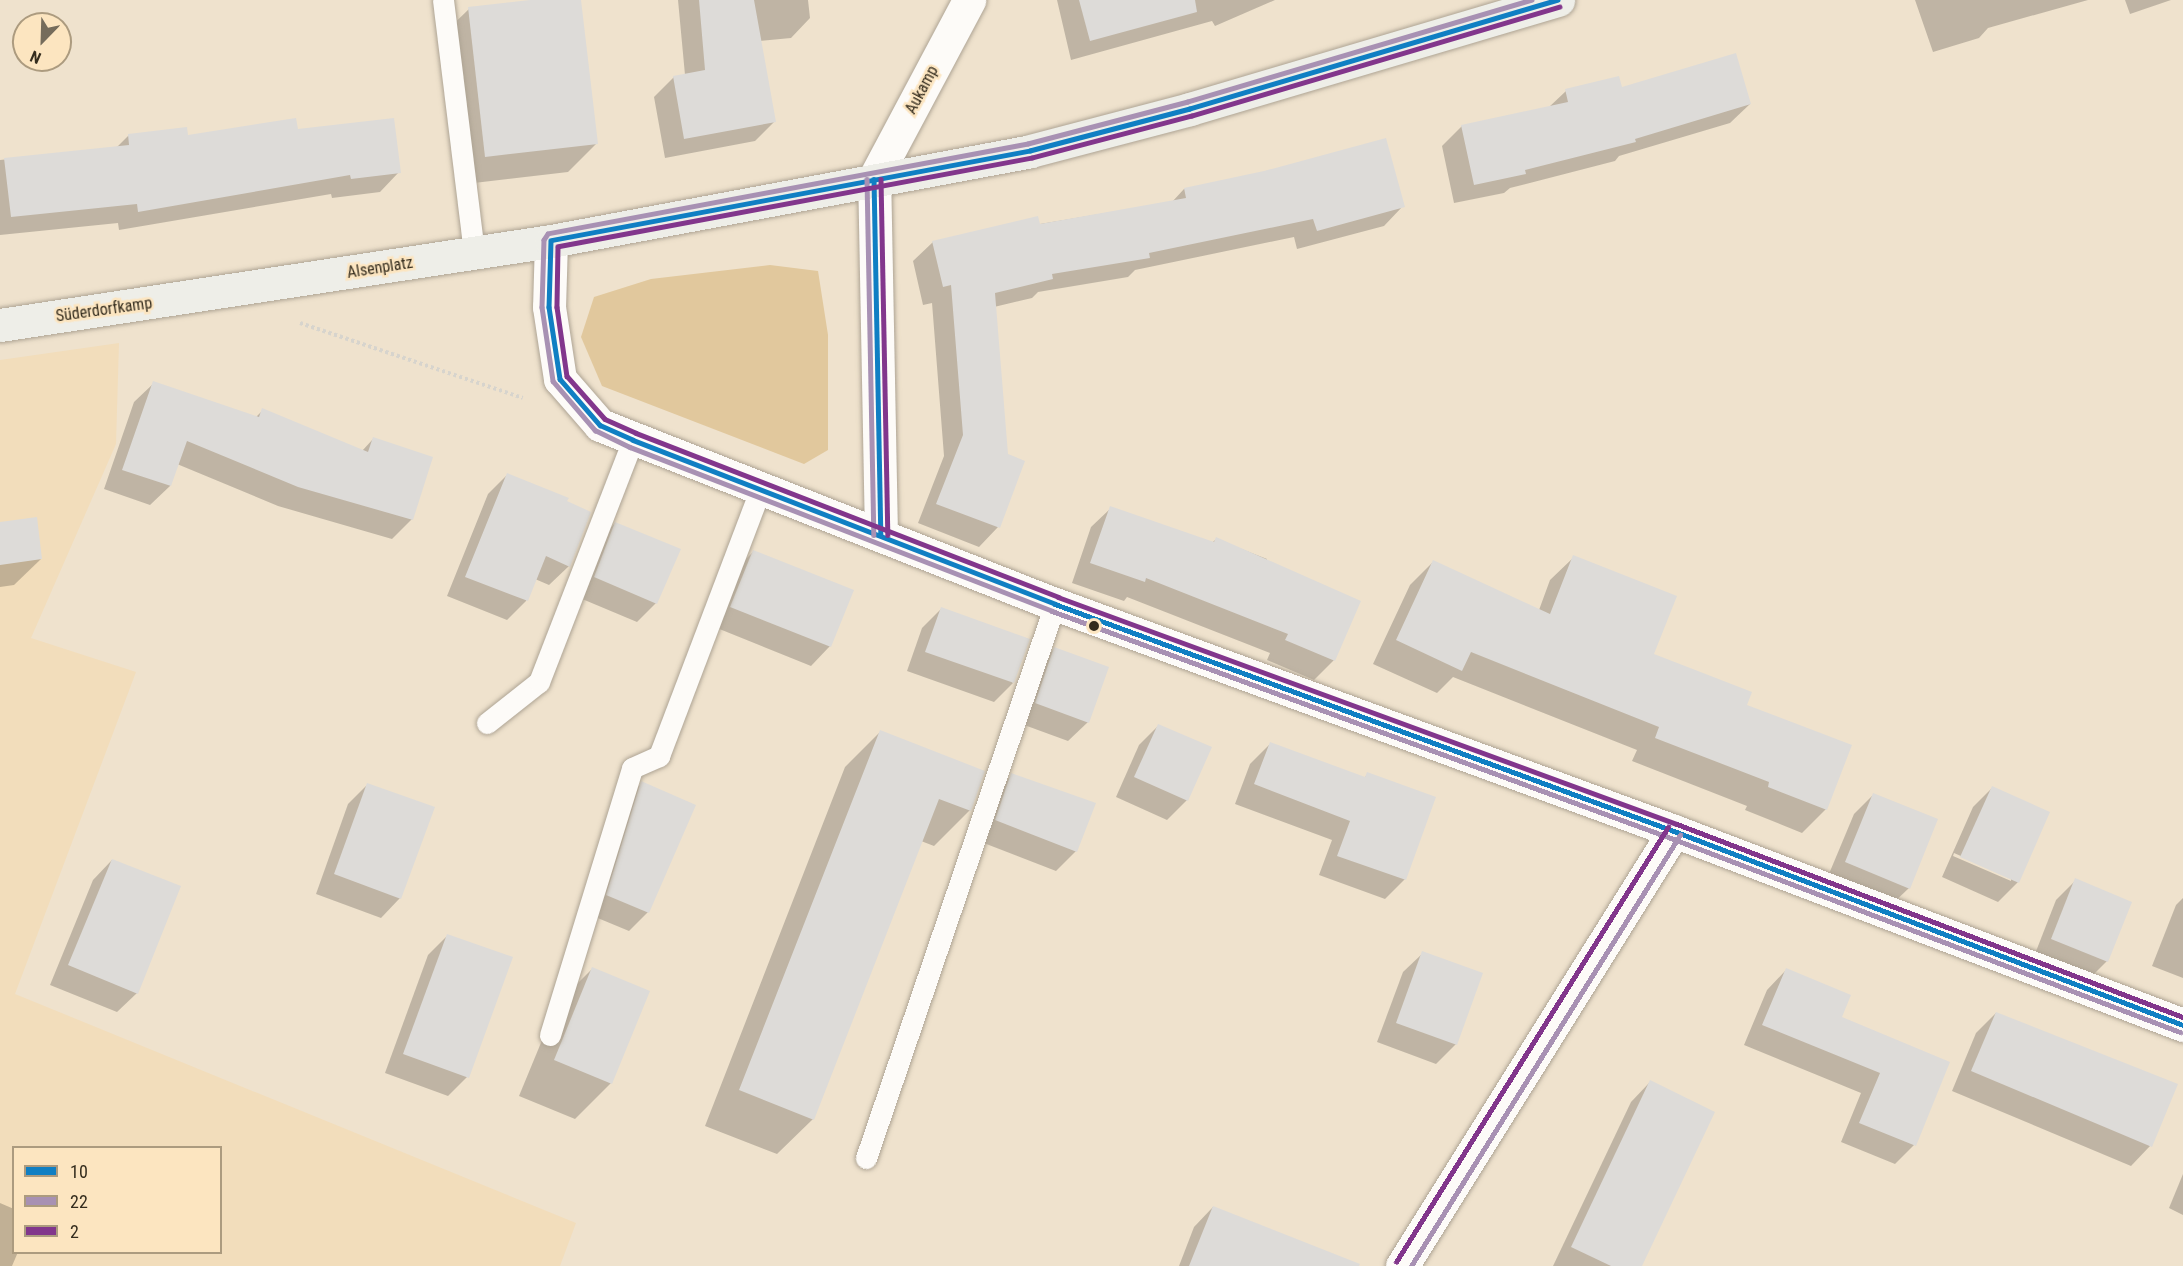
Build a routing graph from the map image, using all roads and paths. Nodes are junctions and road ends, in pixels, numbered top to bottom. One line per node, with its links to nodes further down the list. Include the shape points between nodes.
1 (443, 0): 6 (lane)
2 (969, 0): 4 (street, Aukamp)
3 (1558, 0): 4 (main road, Alsenplatz, via 1190,110 1030,151)
4 (874, 180): 5 (main road, Alsenplatz); 13 (street)
5 (551, 241): 6 (main road, Alsenplatz); 11 (street, via 549,307 560,379 600,425)
6 (474, 253): 7 (main road, Alsenplatz)
7 (209, 295): 9 (main road, Süderdorfkamp)
8 (295, 321): 10 (path)
9 (0, 325)
10 (534, 402)
11 (633, 440): 12 (street); 15 (lane, via 539,682)
12 (760, 490): 13 (street); 18 (lane, via 659,756 632,768)
13 (881, 535): 14 (street)
14 (1055, 604): 16 (street); 19 (lane)
15 (487, 723)
16 (1674, 831): 17 (street); 20 (street)
17 (2183, 1025)
18 (550, 1035)
19 (866, 1158)
20 (1402, 1266)

